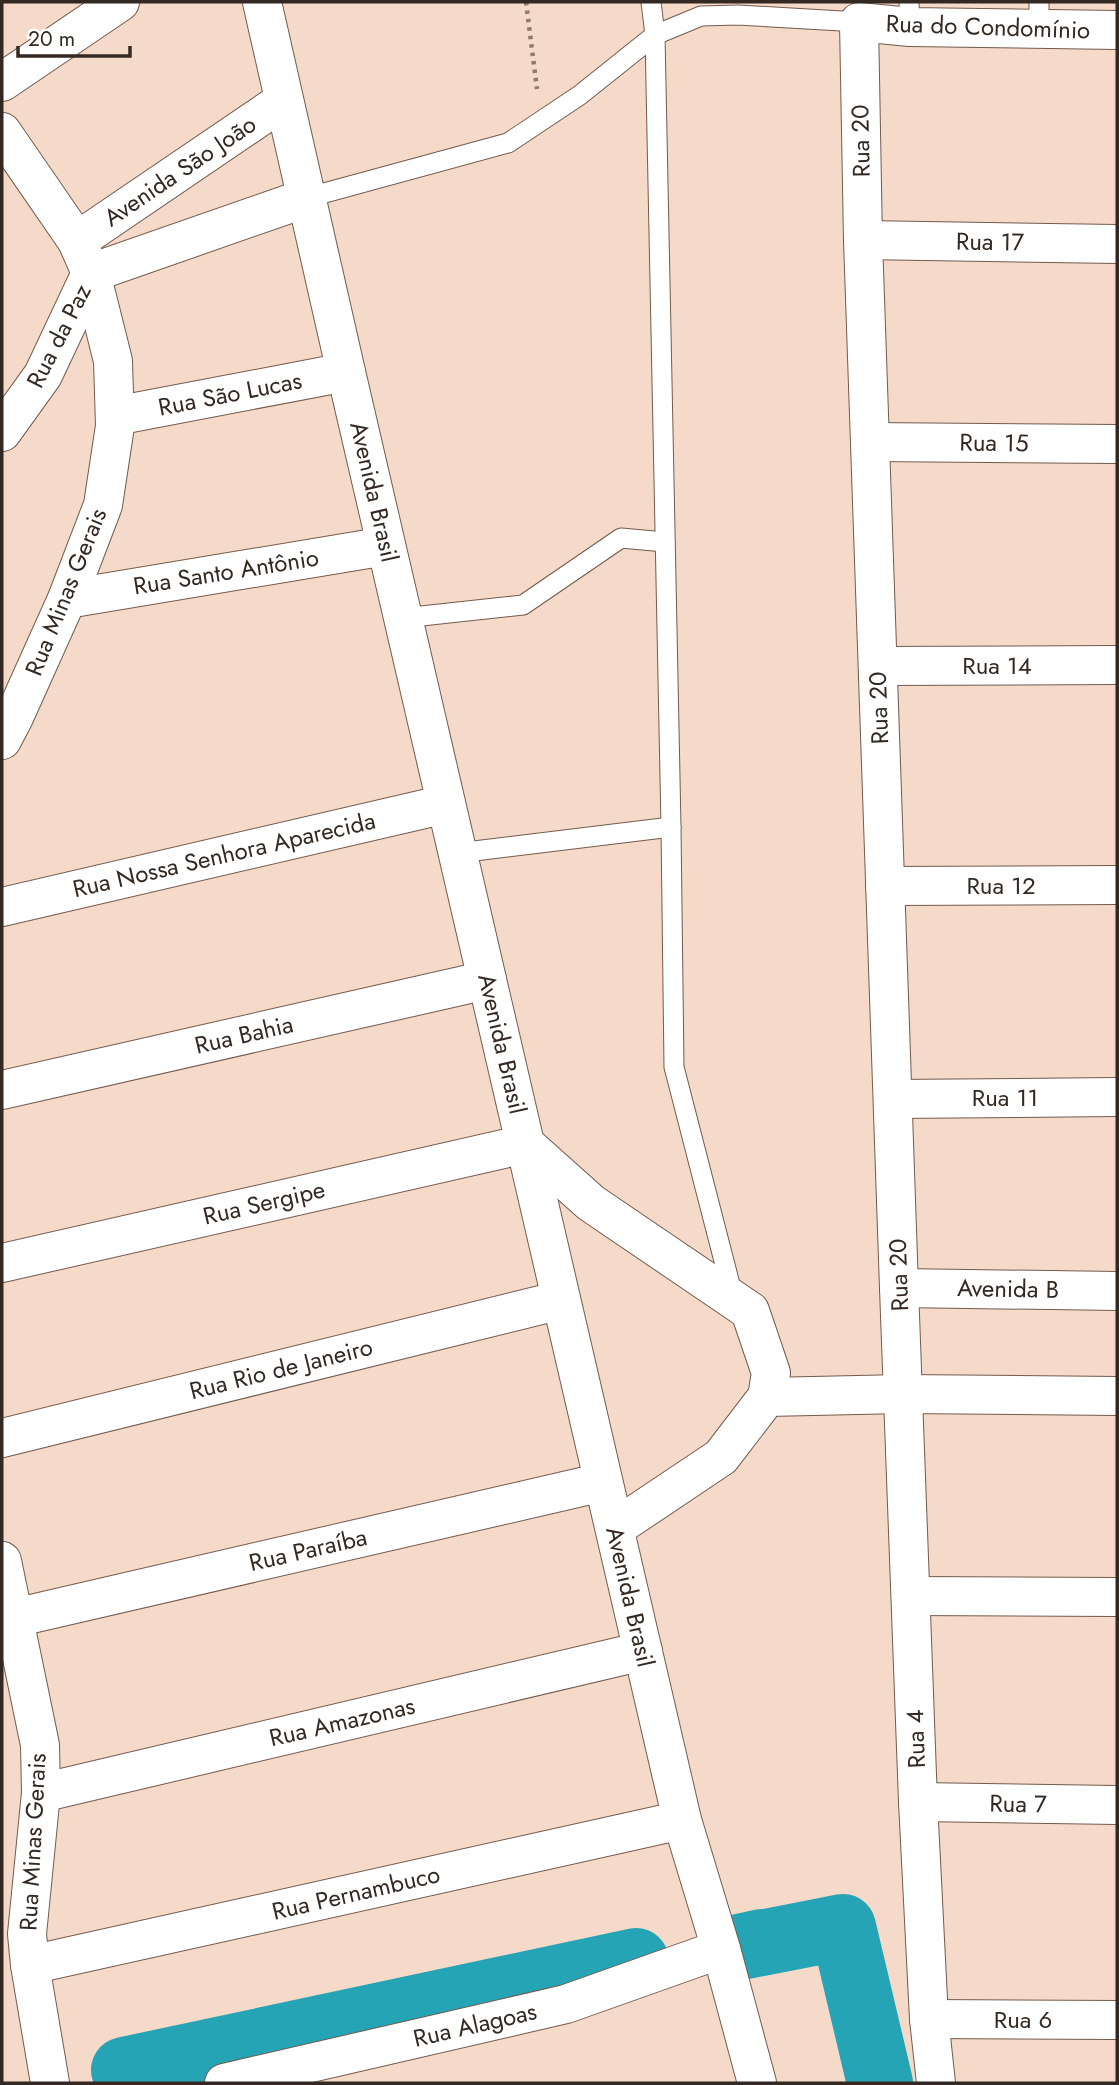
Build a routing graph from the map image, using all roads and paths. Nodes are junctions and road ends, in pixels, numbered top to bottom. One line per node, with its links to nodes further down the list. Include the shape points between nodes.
1 (120, 2): 11 (street)
2 (262, 2): 12 (street, Avenida Brasil)
3 (526, 2): 13 (path)
4 (651, 2): 10 (lane)
5 (738, 8): 8 (lane); 10 (lane, via 701,16)
6 (910, 14): 7 (street, Rua do Condomínio); 8 (street, Rua do Condomínio)
7 (1039, 15): 9 (street, Rua do Condomínio)
8 (859, 22): 16 (street, Rua 20)
9 (1117, 30)
10 (655, 35): 13 (lane); 24 (lane)
11 (2, 82)
12 (283, 101): 15 (street, Avenida Brasil); 18 (street, Avenida São João)
13 (541, 121): 15 (lane, via 508,143)
14 (2, 132): 18 (street, Rua Minas Gerais)
15 (306, 198): 18 (street, Avenida São João); 19 (street, Avenida Brasil)
16 (863, 240): 17 (street, Rua 17); 22 (street, Rua 20)
17 (1117, 244)
18 (85, 257): 20 (street, Rua Minas Gerais, via 113,361); 21 (street, Rua da Paz, via 43,375)
19 (346, 372): 20 (street, Rua São Lucas); 25 (street, Avenida Brasil)
20 (115, 416): 26 (street, Rua Minas Gerais, via 103,505)
21 (2, 432)
22 (870, 442): 23 (street, Rua 15); 29 (street, Rua 20)
23 (1117, 444)
24 (665, 542): 27 (lane, via 621,538 523,605); 32 (lane)
25 (386, 546): 26 (street, Rua Santo Antônio); 27 (street, Avenida Brasil)
26 (67, 599): 30 (street, Rua Minas Gerais)
27 (403, 618): 31 (street, Avenida Brasil)
28 (1117, 665): 29 (street, Rua 14)
29 (878, 666): 35 (street, Rua 20)
30 (2, 740)
31 (446, 804): 33 (street, Avenida Brasil); 36 (street, Rua Nossa Senhora Aparecida)
32 (671, 827): 33 (lane); 46 (lane, via 674,1067)
33 (458, 853): 37 (street, Avenida Brasil)
34 (1117, 885): 35 (street, Rua 12)
35 (886, 886): 40 (street, Rua 20)
36 (2, 907)
37 (487, 980): 38 (street, Rua Bahia); 41 (street, Avenida Brasil)
38 (2, 1090)
39 (1117, 1097): 40 (street, Rua 11)
40 (893, 1098): 43 (street, Rua 20)
41 (525, 1144): 42 (street, Rua Sergipe); 45 (street, Avenida Brasil); 46 (street, via 591,1203)
42 (2, 1263)
43 (899, 1288): 44 (street, Avenida B); 47 (street, Rua 20)
44 (1117, 1290)
45 (561, 1300): 50 (street, Rua Rio de Janeiro); 51 (street, Avenida Brasil)
46 (734, 1301): 49 (street, via 750,1311 771,1373)
47 (903, 1394): 48 (street); 49 (street); 54 (street, Rua 4)
48 (1117, 1396)
49 (767, 1397): 52 (street, via 721,1457)
50 (2, 1438)
51 (603, 1482): 52 (street, Avenida Brasil); 56 (street, Rua Paraíba)
52 (615, 1528): 57 (street, Avenida Brasil)
53 (2, 1561): 56 (street, Rua Minas Gerais)
54 (911, 1596): 55 (street); 59 (street, Rua 4)
55 (1117, 1597)
56 (14, 1618): 58 (street, Rua Minas Gerais, via 40,1745)
57 (643, 1651): 58 (street, Rua Amazonas); 61 (street, Avenida Brasil)
58 (41, 1793): 63 (street, Rua Minas Gerais, via 27,1934)
59 (918, 1802): 60 (street, Rua 7); 64 (street, Rua 4)
60 (1117, 1805)
61 (682, 1820): 62 (street, Avenida Brasil); 63 (street, Rua Pernambuco)
62 (721, 1949): 67 (street, Rua Alagoas, via 566,2004); 68 (street, Avenida Brasil)
63 (30, 1965): 66 (street, Rua Minas Gerais)
64 (929, 2019): 65 (street, Rua 6); 69 (street, Rua 4)
65 (1117, 2020)
66 (50, 2083)
67 (224, 2083)
68 (757, 2083)
69 (936, 2083)

